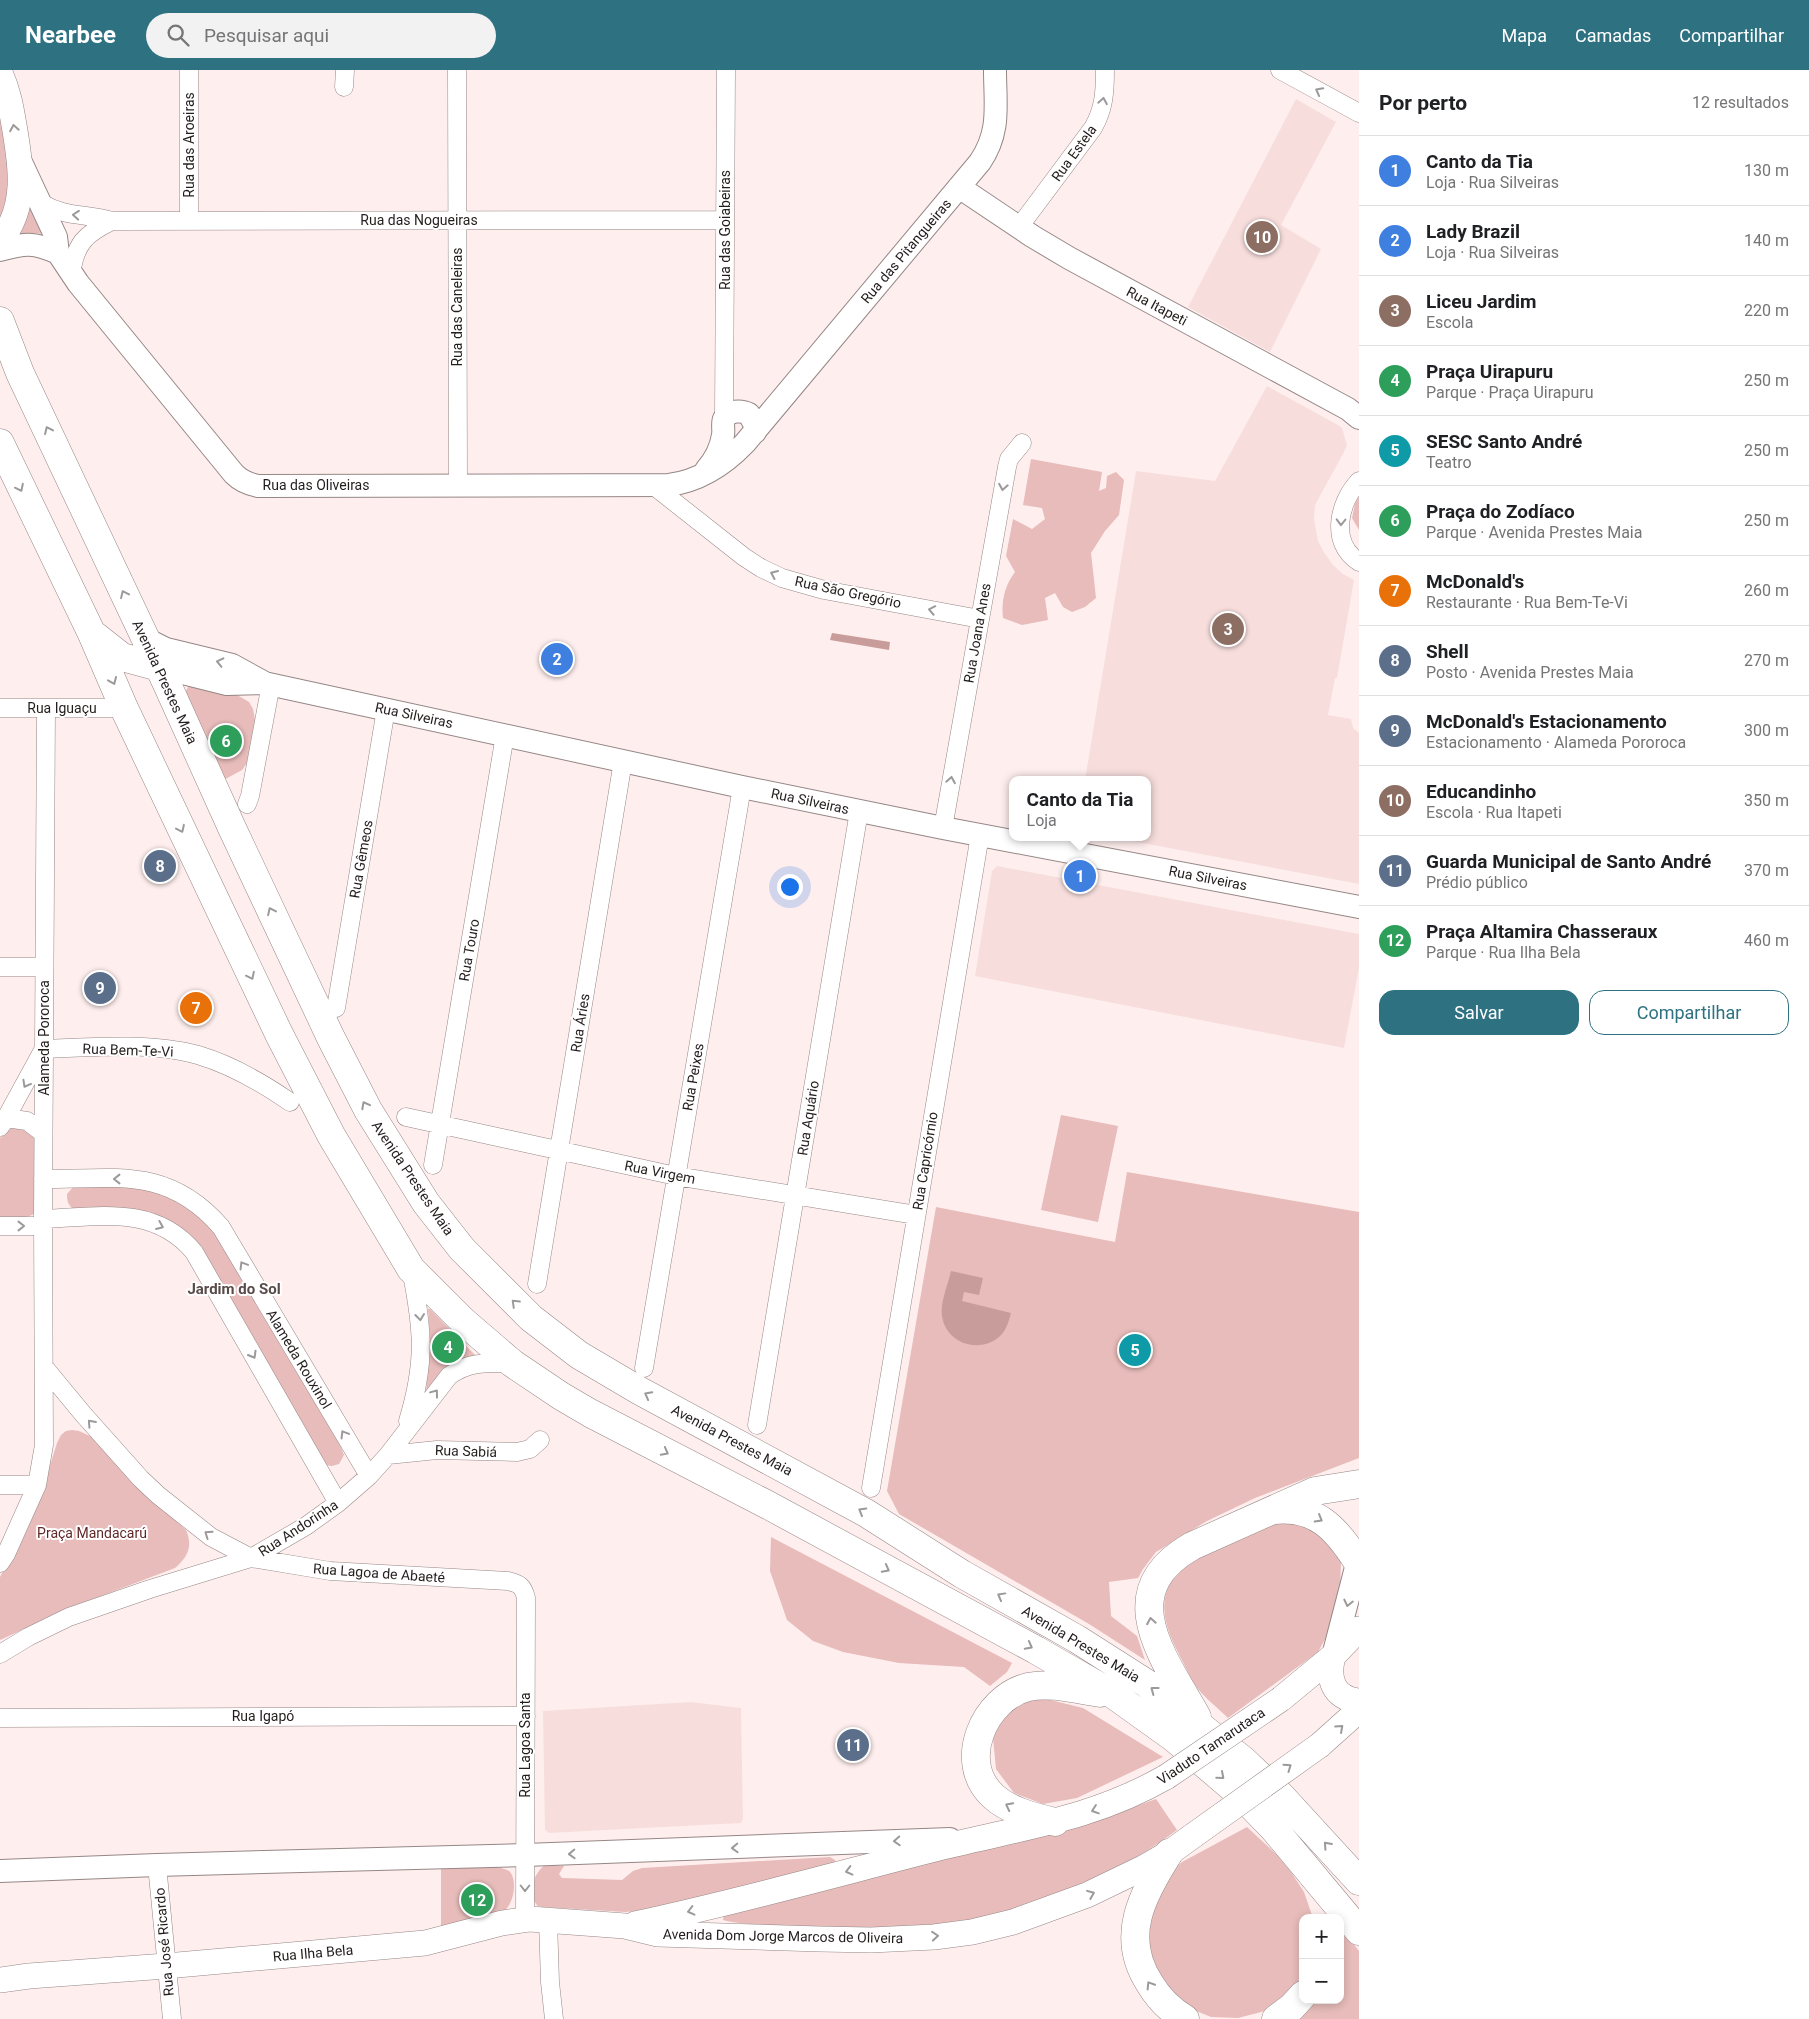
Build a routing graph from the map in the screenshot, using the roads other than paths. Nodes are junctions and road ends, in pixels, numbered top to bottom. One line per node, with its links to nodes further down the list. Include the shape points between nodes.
1 (189, 70): 15 (street, Rua das Aroeiras)
2 (457, 70): 12 (street, Rua das Caneleiras)
3 (726, 70): 13 (street, Rua das Goiabeiras)
4 (995, 70): 10 (street, Rua das Pitangueiras, via 994,136 980,162)
5 (1106, 70): 16 (street, Rua Estela, one-way to 5, via 1097,122 1105,98)
6 (1280, 70): 8 (street, one-way to 6)
7 (6, 79): 9 (main road, one-way to 7)
8 (1359, 113)
9 (20, 160): 11 (street, Rua das Oliveiras); 17 (main road, via 20,197 14,217)
10 (959, 187): 16 (street, Rua Itapeti); 23 (street, Rua das Pitangueiras)
11 (40, 203): 14 (street, Rua das Nogueiras, one-way to 11, via 61,213); 19 (street, Rua das Oliveiras, via 56,237)
12 (457, 220): 13 (street, Rua das Nogueiras); 15 (street, Rua das Nogueiras); 27 (street, Rua das Caneleiras)
13 (725, 220): 23 (street, Rua das Goiabeiras, via 725,391)
14 (112, 221): 15 (street, Rua das Nogueiras); 20 (street, via 88,235 74,256)
15 (189, 221)
16 (1019, 227): 22 (street, Rua Itapeti, via 1090,270 1348,409)
17 (0, 241)
18 (0, 250): 19 (street, via 26,244)
19 (58, 253): 20 (street, Rua das Oliveiras)
20 (71, 272): 27 (street, Rua das Oliveiras, via 240,480 258,486)
21 (0, 321): 32 (highway, Avenida Prestes Maia, one-way to 21, via 20,372)
22 (1359, 418)
23 (744, 424): 28 (street, Rua das Pitangueiras, via 702,475 681,483)
24 (0, 443): 31 (highway, Avenida Prestes Maia, one-way to 31)
25 (1022, 443): 30 (street, Rua Joana Anes, one-way to 30, via 1007,467)
26 (1359, 481): 29 (street, one-way to 29, via 1346,498 1340,522 1343,543)
27 (458, 485): 28 (street, Rua das Oliveiras)
28 (654, 486): 30 (street, Rua São Gregório, one-way to 28, via 824,590 782,578 744,557)
29 (1359, 562)
30 (980, 619): 44 (street, Rua Joana Anes, one-way to 30)
31 (92, 634): 33 (highway, via 122,657); 36 (highway, Avenida Prestes Maia, one-way to 36)
32 (144, 638): 33 (highway, Avenida Prestes Maia); 34 (street, Rua Silveiras, one-way to 32, via 232,665 166,649)
33 (159, 667): 34 (street, Rua Silveiras, via 228,684); 95 (highway, Avenida Prestes Maia, one-way to 33, via 1108,1658 962,1574 866,1513 579,1355 531,1318 483,1271 432,1211 368,1110 331,1038)
34 (267, 683): 38 (street, Rua Silveiras); 42 (street)
35 (0, 708): 37 (street, Rua Iguaçu)
36 (124, 708): 37 (street, Rua Iguaçu); 66 (highway, Avenida Prestes Maia, one-way to 66, via 330,1135)
37 (46, 709): 50 (street, Alameda Pororoca)
38 (386, 709): 39 (street, Rua Silveiras); 51 (street, Rua Gêmeos)
39 (505, 735): 40 (street, Rua Silveiras); 56 (street, Rua Touro)
40 (623, 761): 41 (street, Rua Silveiras); 58 (street, Rua Áries)
41 (742, 787): 43 (street, Rua Silveiras); 60 (street, Rua Peixes)
42 (247, 804)
43 (860, 811): 44 (street, Rua Silveiras); 62 (street, Rua Aquário)
44 (943, 828): 45 (street, Rua Silveiras)
45 (980, 835): 46 (street, Rua Silveiras); 63 (street, Rua Capricórnio)
46 (1009, 841)
47 (1012, 841): 48 (street, Rua Silveiras)
48 (1359, 907)
49 (0, 967): 50 (street)
50 (44, 967): 52 (street, Alameda Pororoca)
51 (336, 1008)
52 (44, 1049): 53 (street, Rua Bem-Te-Vi, via 142,1047 196,1054 244,1073); 55 (street, one-way to 55); 57 (street, Alameda Pororoca)
53 (290, 1102)
54 (406, 1117): 56 (street, Rua Virgem)
55 (3, 1123): 57 (street, via 27,1121)
56 (440, 1124): 58 (street, Rua Virgem); 59 (street, Rua Touro)
57 (43, 1133): 61 (street, Alameda Pororoca)
58 (559, 1150): 60 (street, Rua Virgem); 67 (street, Rua Áries)
59 (433, 1165)
60 (676, 1176): 62 (street, Rua Virgem); 70 (street, Rua Peixes)
61 (43, 1180): 64 (street, Alameda Pororoca); 75 (street, Alameda Rouxinol, one-way to 61, via 220,1227 201,1206 174,1189 143,1180)
62 (796, 1196): 63 (street, Rua Virgem); 71 (street, Rua Aquário)
63 (916, 1215): 79 (street, Rua Capricórnio)
64 (43, 1222): 65 (street, one-way to 64); 69 (street, Alameda Pororoca); 80 (street, one-way to 80, via 130,1217 157,1224 183,1239 194,1252)
65 (0, 1226)
66 (411, 1269): 68 (highway, Avenida Prestes Maia, via 463,1321); 72 (street, one-way to 72, via 420,1316 421,1359 419,1381)
67 (537, 1284)
68 (512, 1363): 72 (street, Rua Andorinha, one-way to 68, via 441,1384 459,1368 468,1364); 89 (highway, Avenida Prestes Maia, one-way to 89, via 590,1413 1036,1650)
69 (45, 1368): 78 (street, via 44,1445); 82 (street, one-way to 69, via 211,1537 158,1495)
70 (644, 1368)
71 (758, 1425)
72 (405, 1432): 74 (street, Rua Andorinha)
73 (540, 1440): 74 (street, Rua Sabiá, via 530,1449 517,1452 437,1450)
74 (388, 1455): 75 (street, Rua Andorinha)
75 (369, 1476): 80 (street, Rua Andorinha)
76 (1359, 1484): 81 (highway, via 1325,1488)
77 (0, 1485): 78 (street)
78 (37, 1485): 84 (street)
79 (871, 1488)
80 (338, 1503): 82 (street, Rua Andorinha)
81 (1273, 1510): 83 (highway, one-way to 83, via 1289,1508 1319,1519 1341,1537); 95 (highway, one-way to 81, via 1154,1636 1149,1610 1152,1589 1159,1574 1178,1555)
82 (251, 1558): 85 (street, Rua Lagoa de Abaeté, via 330,1571); 87 (street, via 70,1617)
83 (1358, 1559): 88 (street, one-way to 88)
84 (0, 1563)
85 (508, 1581): 93 (street, Rua Lagoa Santa, via 521,1584 526,1598)
86 (1359, 1629): 88 (main road)
87 (0, 1654)
88 (1333, 1656): 90 (main road, via 1330,1669 1334,1687 1345,1697); 96 (main road, Viaduto Tamarutaca, bridge, via 1281,1699)
89 (1114, 1696): 97 (highway, one-way to 89, via 1006,1805 987,1790 975,1760 978,1738 984,1725 998,1704 1030,1687 1062,1687); 102 (highway, Avenida Prestes Maia, one-way to 102, via 1219,1774 1274,1829)
90 (1359, 1701)
91 (0, 1705): 94 (street)
92 (1359, 1710): 99 (main road, one-way to 92, bridge, via 1320,1745)
93 (526, 1716): 94 (street, Rua Igapó); 100 (street, Rua Lagoa Santa)
94 (6, 1718)
95 (1203, 1727): 104 (highway, Avenida Prestes Maia, one-way to 95, via 1282,1797)
96 (1141, 1792): 97 (main road, Avenida Dom Jorge Marcos de Oliveira, one-way to 97)
97 (1055, 1822): 98 (main road, Avenida Dom Jorge Marcos de Oliveira)
98 (981, 1837): 100 (street, one-way to 100); 107 (main road, Avenida Dom Jorge Marcos de Oliveira, one-way to 107)
99 (1183, 1843): 107 (main road, Avenida Dom Jorge Marcos de Oliveira, one-way to 99, via 658,1934 820,1939 925,1937 972,1932 1013,1922 1107,1887); 114 (highway, one-way to 99, via 1157,1996 1142,1973 1136,1948 1137,1918 1146,1890)
100 (525, 1855): 101 (street); 106 (street, Rua Lagoa Santa, one-way to 106)
101 (157, 1865): 103 (street); 109 (street, Rua José Ricardo)
102 (1307, 1870): 105 (highway); 108 (highway, Avenida Prestes Maia)
103 (0, 1871)
104 (1359, 1881)
105 (1321, 1914)
106 (537, 1920): 107 (main road, Rua Ilha Bela); 109 (main road, Rua Ilha Bela, via 502,1923 425,1942); 113 (street, Rua Lagoa Santa)
107 (625, 1926)
108 (1359, 1931)
109 (166, 1966): 110 (main road, Rua Ilha Bela); 112 (street, Rua José Ricardo)
110 (0, 1980)
111 (1299, 1999): 115 (highway)
112 (172, 2019)
113 (554, 2019)
114 (1185, 2019)
115 (1276, 2019)

